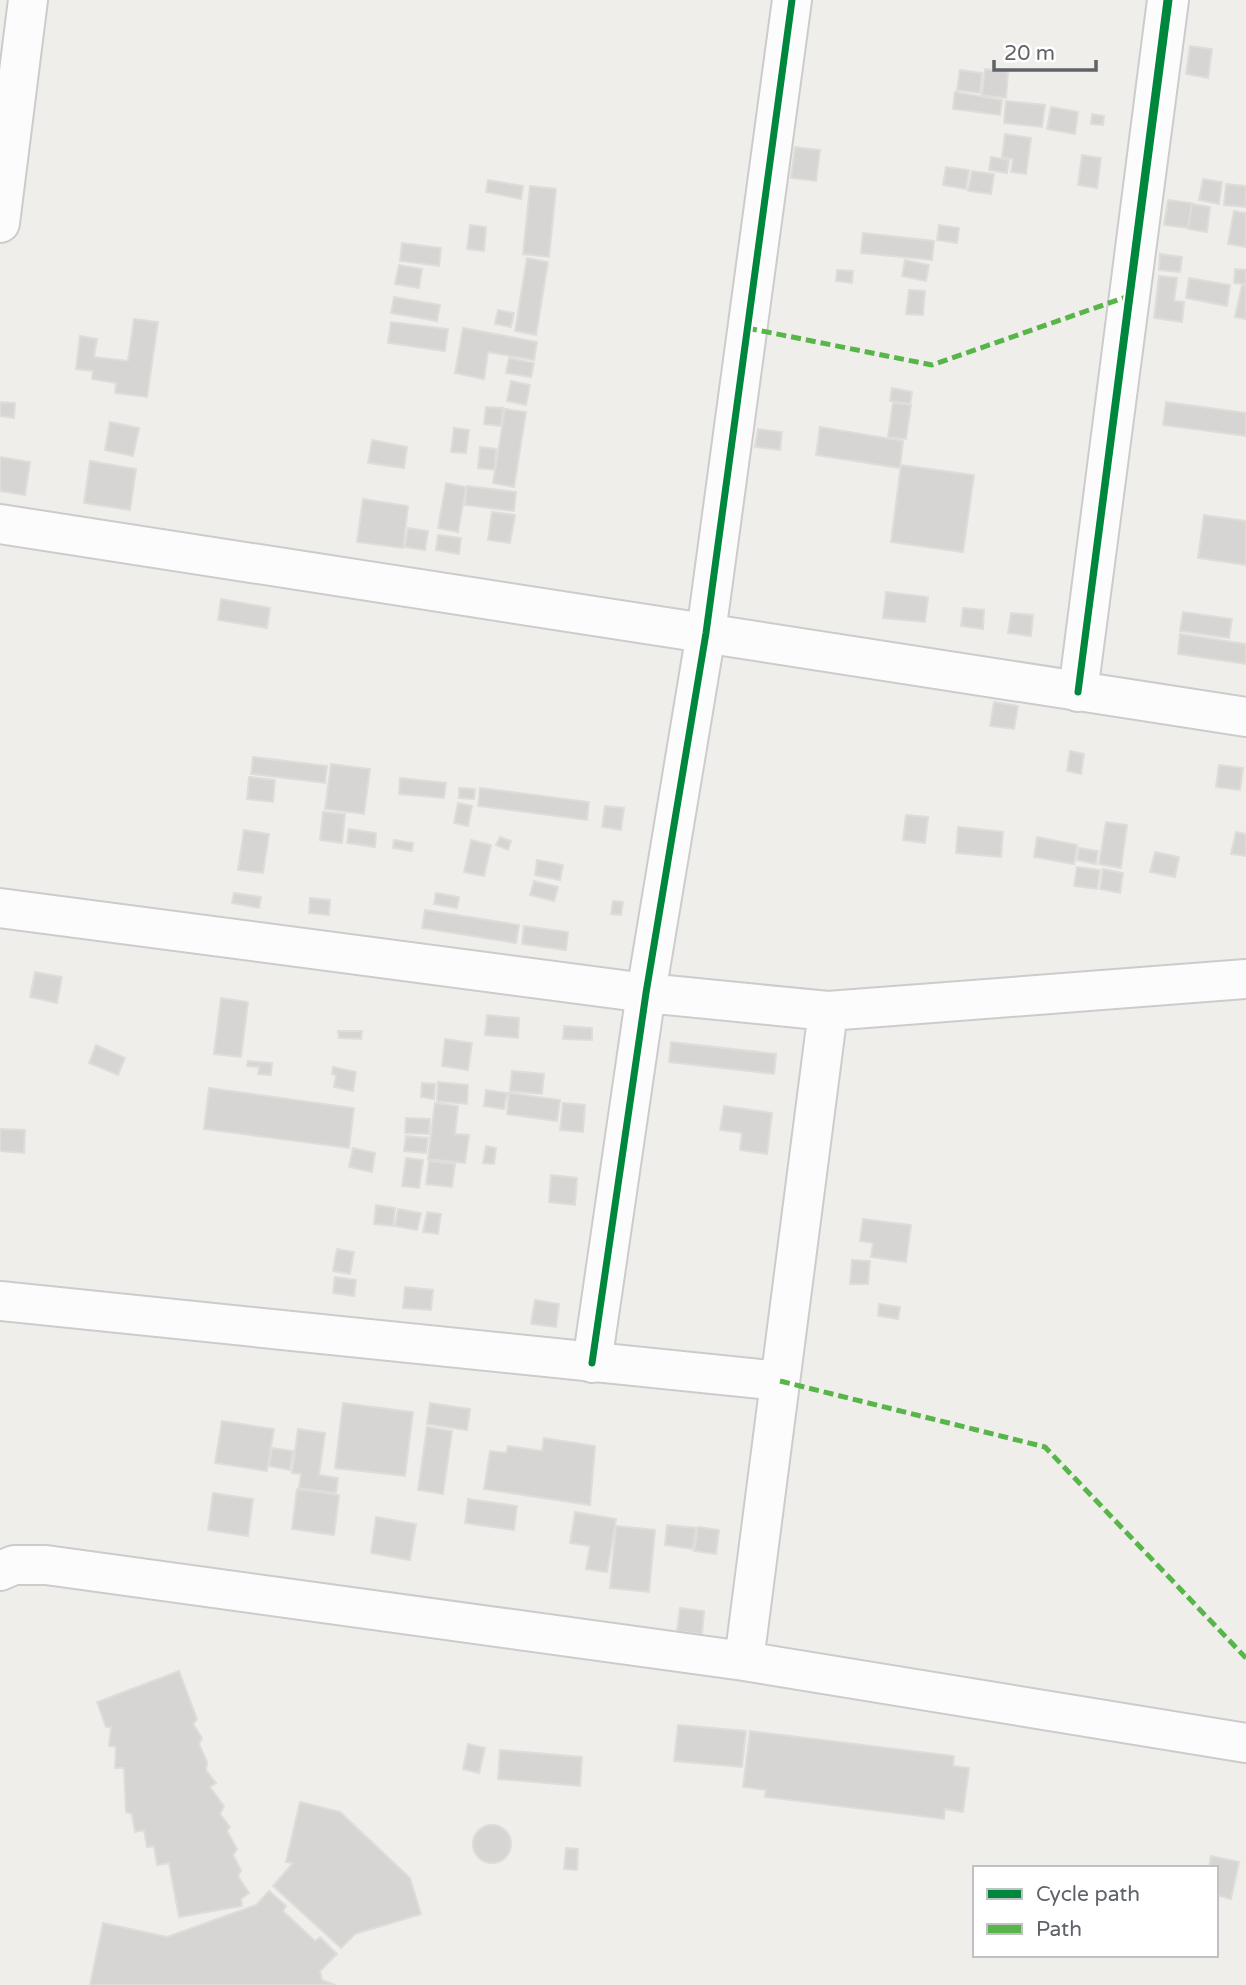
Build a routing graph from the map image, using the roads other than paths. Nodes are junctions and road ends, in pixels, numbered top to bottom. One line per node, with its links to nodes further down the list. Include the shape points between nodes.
1 (27, 0): 4 (street)
2 (792, 0): 6 (street)
3 (1168, 0): 7 (street)
4 (0, 223)
5 (0, 524): 6 (street)
6 (706, 633): 7 (street); 11 (street)
7 (1078, 692): 8 (street)
8 (1246, 717)
9 (0, 908): 11 (street)
10 (1246, 979): 12 (street)
11 (646, 993): 12 (street); 14 (street)
12 (828, 1011): 15 (street)
13 (0, 1301): 14 (street)
14 (592, 1363): 15 (street)
15 (780, 1381): 17 (street)
16 (0, 1571): 17 (street, via 14,1565 46,1565)
17 (744, 1661): 18 (street)
18 (1246, 1743)

